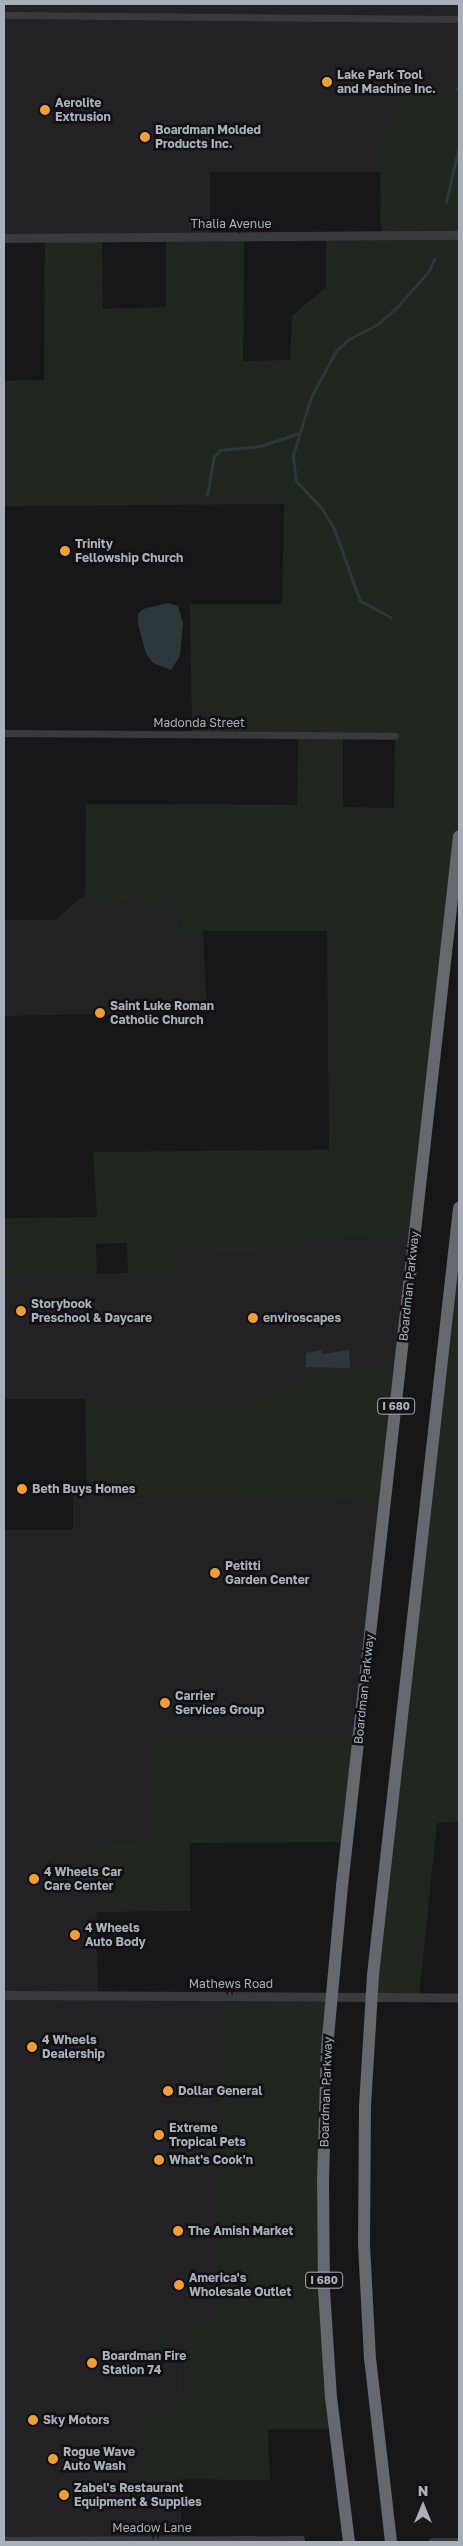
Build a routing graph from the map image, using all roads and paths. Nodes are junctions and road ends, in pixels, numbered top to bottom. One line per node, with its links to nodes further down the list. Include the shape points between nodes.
1 (4, 15): 2 (street)
2 (459, 19)
3 (459, 235): 4 (street, Thalia Avenue)
4 (4, 238)
5 (4, 733): 6 (street, Madonda Street)
6 (395, 736)
7 (459, 837): 15 (highway, Boardman Parkway / I 680, via 329,2017 322,2181 324,2290 331,2398)
8 (459, 1208): 16 (highway, via 370,2018 364,2182 366,2304 374,2408)
9 (4, 1995): 10 (street, Mathews Road)
10 (459, 1997)
11 (301, 2539): 12 (street, Meadow Lane)
12 (4, 2540)
13 (432, 2541): 14 (street)
14 (459, 2541)
15 (349, 2542)
16 (391, 2542)

